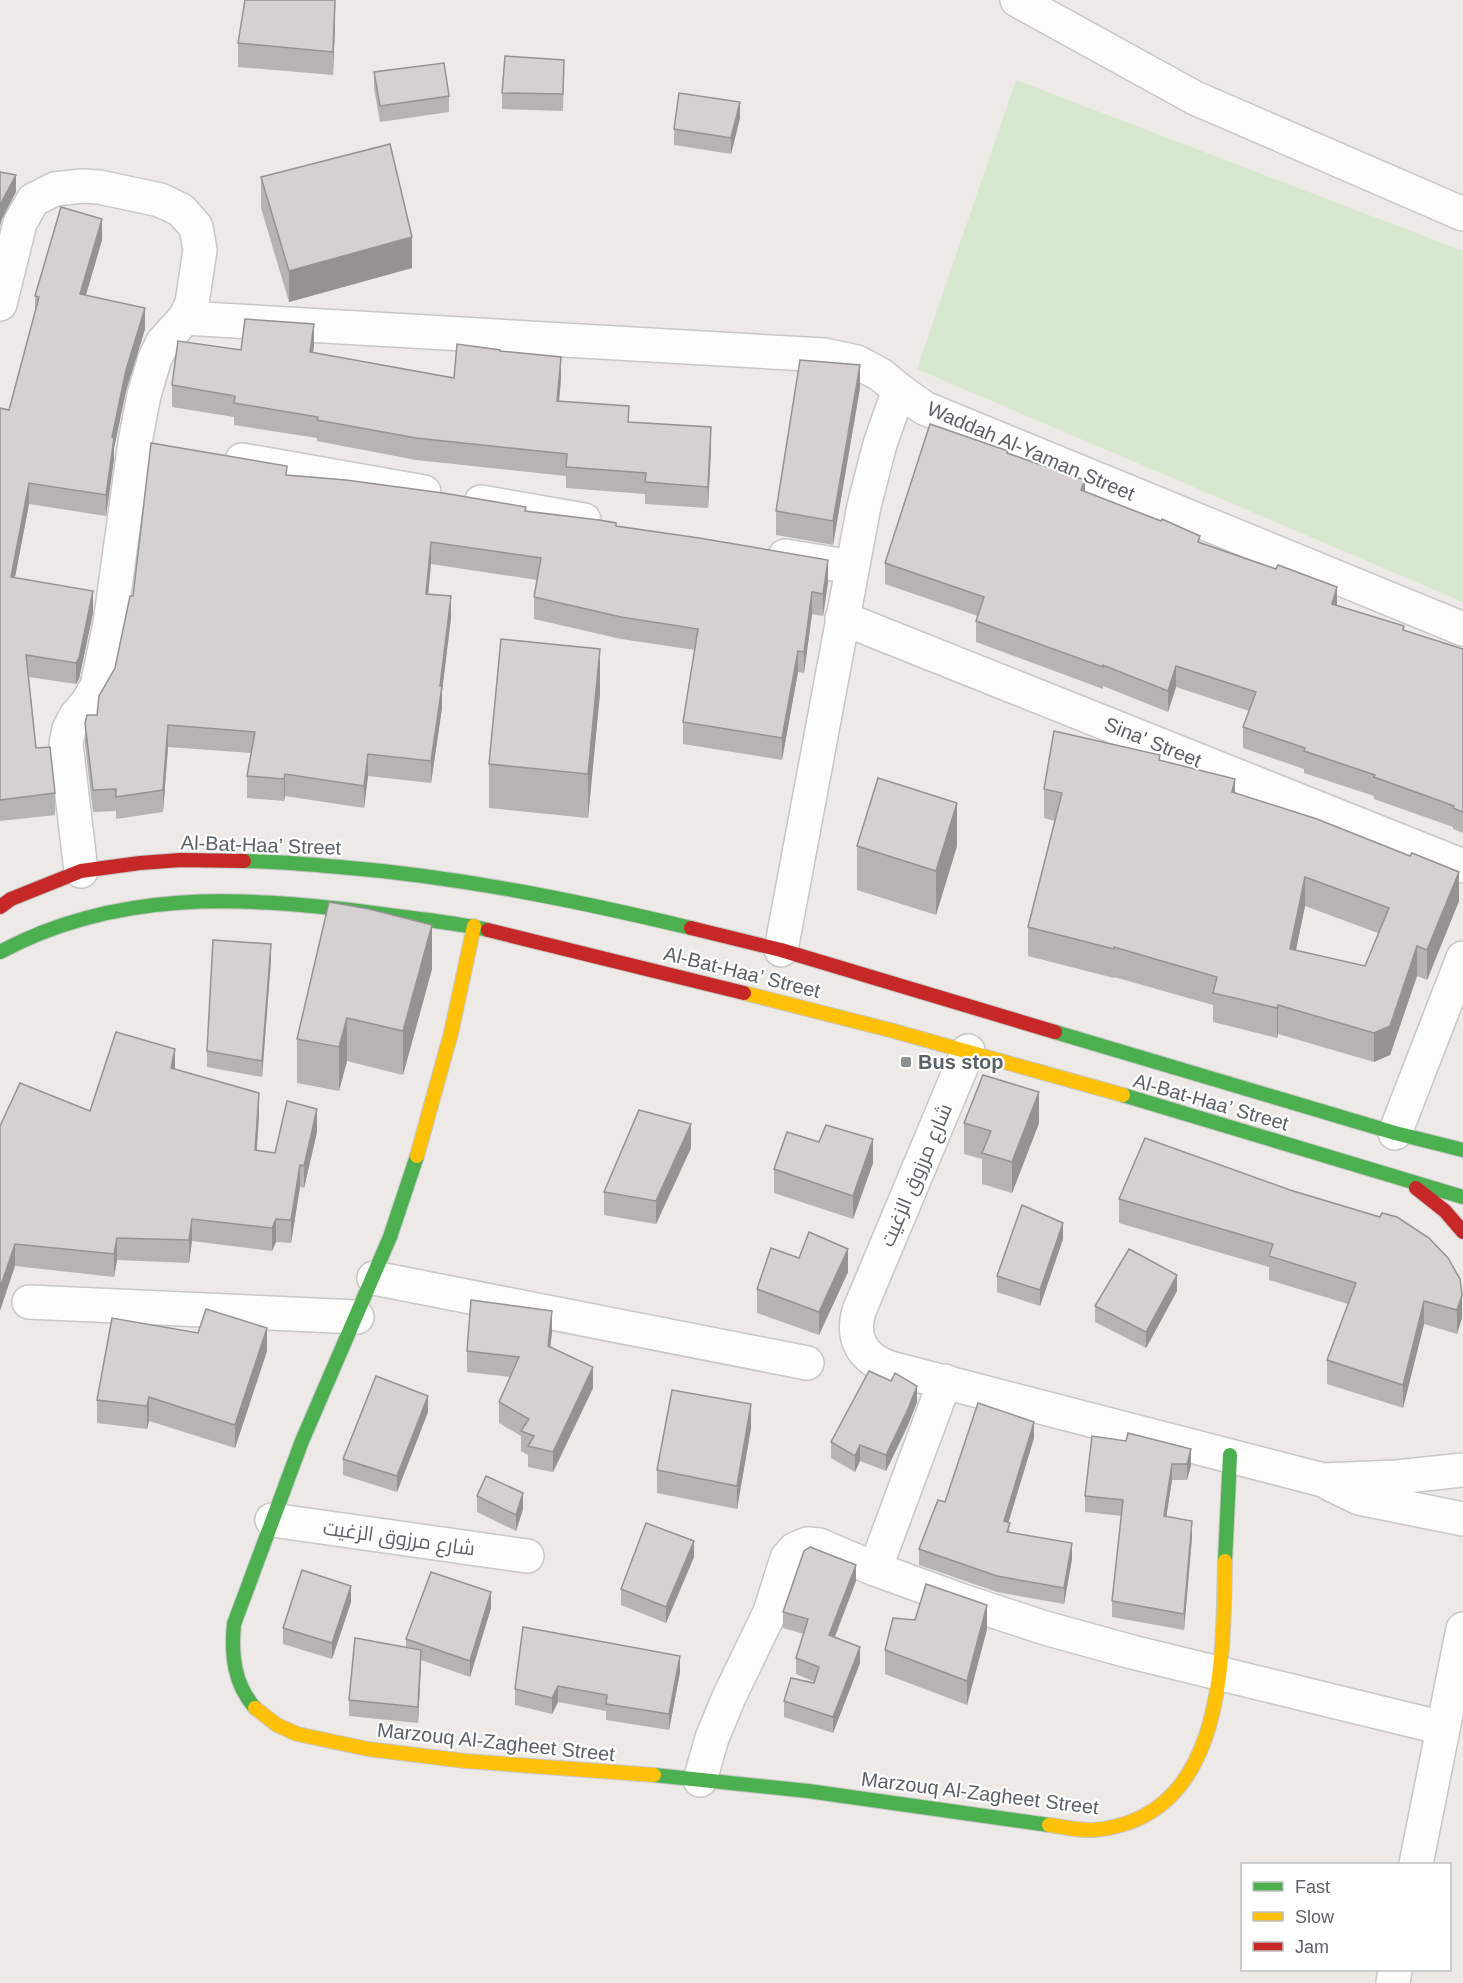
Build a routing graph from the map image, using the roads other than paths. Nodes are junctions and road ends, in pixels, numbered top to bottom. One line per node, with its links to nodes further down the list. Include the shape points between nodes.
1 (1017, 0): 2 (street, via 1195,98)
2 (1463, 213)
3 (0, 304): 4 (street, via 20,223 33,200 55,189 90,187 160,200 181,210 196,227 200,250 195,289)
4 (185, 318): 5 (street, Waddah Al-Yaman Street, via 824,355 857,362 882,375); 13 (street, via 163,342 144,395 147,444 97,686 69,729 66,744)
5 (899, 390): 9 (street, via 873,472); 11 (street, Waddah Al-Yaman Street, via 924,408)
6 (217, 456): 7 (street)
7 (617, 526)
8 (758, 551): 9 (street)
9 (852, 567): 10 (street)
10 (842, 618): 12 (street, Sina' Street); 16 (street)
11 (1463, 629)
12 (1463, 866)
13 (81, 871): 14 (street, Al-Bat-Haa’ Street); 16 (street, Al-Bat-Haa’ Street, via 181,860 268,861 397,872 452,885 591,904)
14 (0, 907)
15 (474, 926): 17 (street, Al-Bat-Haa’ Street, via 447,917 256,901 204,901 102,913 53,927); 19 (street, Al-Bat-Haa’ Street); 25 (street, Marzouq Al-Zagheet Street, via 443,1070)
16 (782, 950): 20 (street, Al-Bat-Haa’ Street)
17 (0, 952)
18 (1463, 958): 20 (street)
19 (968, 1051): 22 (street, Al-Bat-Haa’ Street); 29 (street, شارع مرزوق الزغيت, via 856,1321 859,1342 871,1359 890,1368)
20 (1395, 1133): 21 (street, Al-Bat-Haa’ Street)
21 (1463, 1150)
22 (1405, 1179): 23 (street, Al-Bat-Haa’ Street); 24 (street, via 1445,1211)
23 (1463, 1197)
24 (1463, 1233)
25 (374, 1278): 27 (street, Marzouq Al-Zagheet Street); 28 (street)
26 (29, 1302): 27 (street)
27 (357, 1317): 34 (street, Marzouq Al-Zagheet Street)
28 (807, 1363)
29 (945, 1381): 30 (street, شارع مرزوق الزغيت); 36 (street)
30 (1230, 1455): 32 (street, شارع مرزوق الزغيت); 38 (street, Marzouq Al-Zagheet Street)
31 (1463, 1470): 32 (street)
32 (1323, 1480): 33 (street, via 1359,1498)
33 (1463, 1519)
34 (272, 1520): 35 (street, شارع مرزوق الزغيت); 40 (street, Marzouq Al-Zagheet Street, via 234,1624 232,1658 235,1674 251,1704 277,1726 351,1746 426,1758)
35 (527, 1556)
36 (875, 1569): 38 (street, via 1045,1628); 40 (street, via 813,1543 801,1545 791,1553 770,1612 712,1738)
37 (1463, 1629): 39 (street)
38 (1219, 1673): 39 (street); 40 (street, Marzouq Al-Zagheet Street, via 1207,1728 1191,1773 1157,1809 1111,1828 1071,1828)
39 (1443, 1728): 41 (street)
40 (700, 1780)
41 (1416, 1863)

